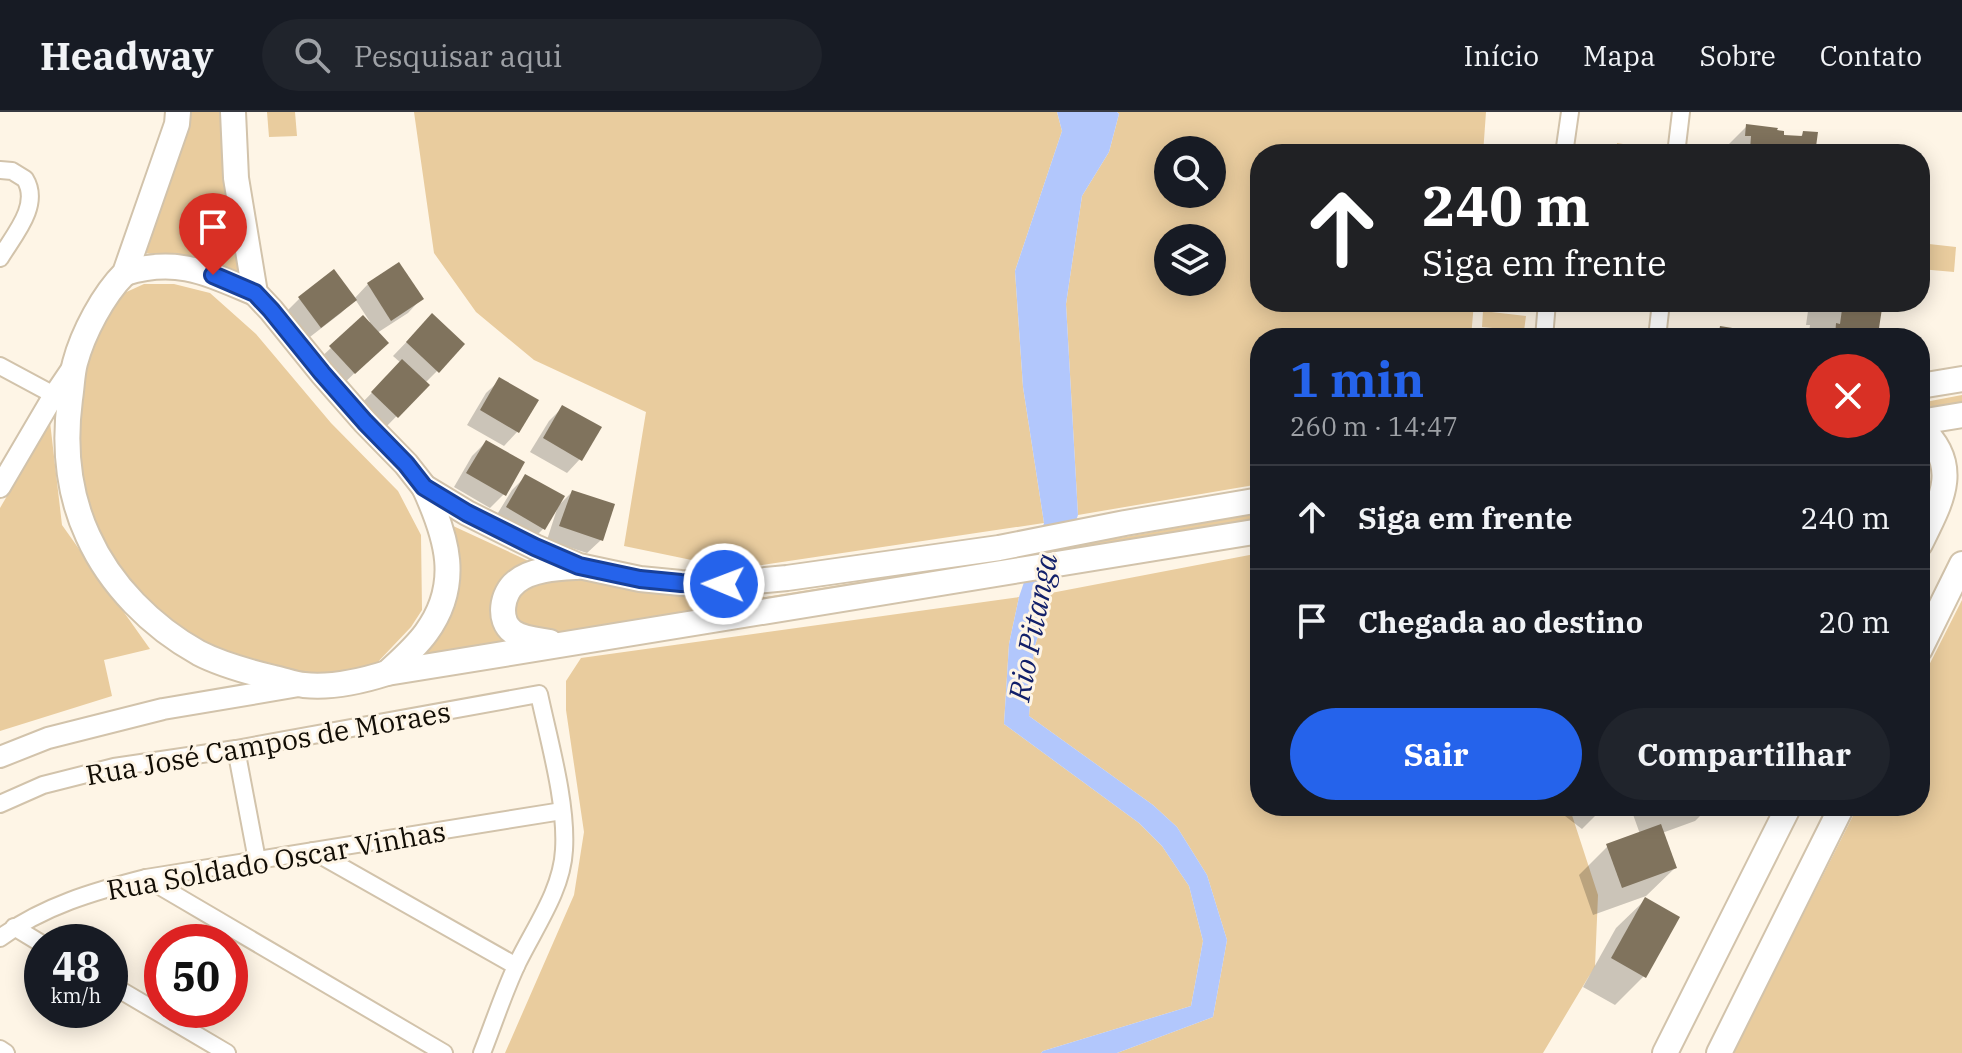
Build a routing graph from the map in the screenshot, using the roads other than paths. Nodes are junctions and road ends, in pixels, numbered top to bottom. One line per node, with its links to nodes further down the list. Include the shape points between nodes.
1 (233, 112): 10 (main road, via 236,178)
2 (1570, 112): 5 (street)
3 (1681, 112): 6 (street)
4 (172, 116): 9 (main road)
5 (1565, 144)
6 (1677, 144)
7 (0, 170): 8 (street, via 18,173 31,195 26,215)
8 (0, 258)
9 (125, 273): 10 (main road, via 166,265 213,275); 11 (main road, via 99,309)
10 (255, 293): 20 (main road)
11 (75, 364): 15 (street); 29 (main road, via 67,435 69,471 87,534 114,580 162,627 200,653)
12 (0, 366): 15 (street)
13 (1962, 379): 14 (main road)
14 (1930, 384)
15 (54, 395): 19 (street)
16 (1962, 415): 17 (main road)
17 (1930, 422)
18 (1930, 434): 22 (main road, via 1946,457 1949,472)
19 (0, 487)
20 (424, 487): 25 (main road); 28 (main road, via 444,538 445,585 435,619)
21 (1250, 502): 25 (main road, via 999,548 787,578 681,583)
22 (1930, 524)
23 (1250, 533): 27 (main road)
24 (1962, 564): 26 (main road)
25 (579, 566): 27 (main road, via 527,575 515,582 502,609 513,632)
26 (1930, 629)
27 (564, 645): 28 (main road)
28 (387, 673): 29 (main road)
29 (304, 685): 31 (street, via 163,709 48,738)
30 (236, 749): 32 (street, Rua José Campos de Moraes, via 114,767 43,785); 33 (street, Rua José Campos de Moraes, via 539,694); 37 (street)
31 (0, 757)
32 (0, 804)
33 (562, 811): 36 (street, Rua Soldado Oscar Vinhas); 42 (street, via 564,852 558,879)
34 (1784, 816): 49 (main road)
35 (1837, 816): 50 (main road)
36 (313, 851): 37 (street, Rua Soldado Oscar Vinhas); 42 (street)
37 (257, 860): 38 (street, Rua Soldado Oscar Vinhas)
38 (146, 878): 39 (street, Rua Soldado Oscar Vinhas, via 47,909); 47 (street)
39 (14, 927): 40 (street); 41 (street, Rua Soldado Oscar Vinhas)
40 (24, 933)
41 (0, 938)
42 (516, 966): 48 (street)
43 (128, 995): 46 (street)
44 (0, 1049): 45 (street)
45 (6, 1053)
46 (227, 1053)
47 (444, 1053)
48 (482, 1053)
49 (1665, 1053)
50 (1719, 1053)

